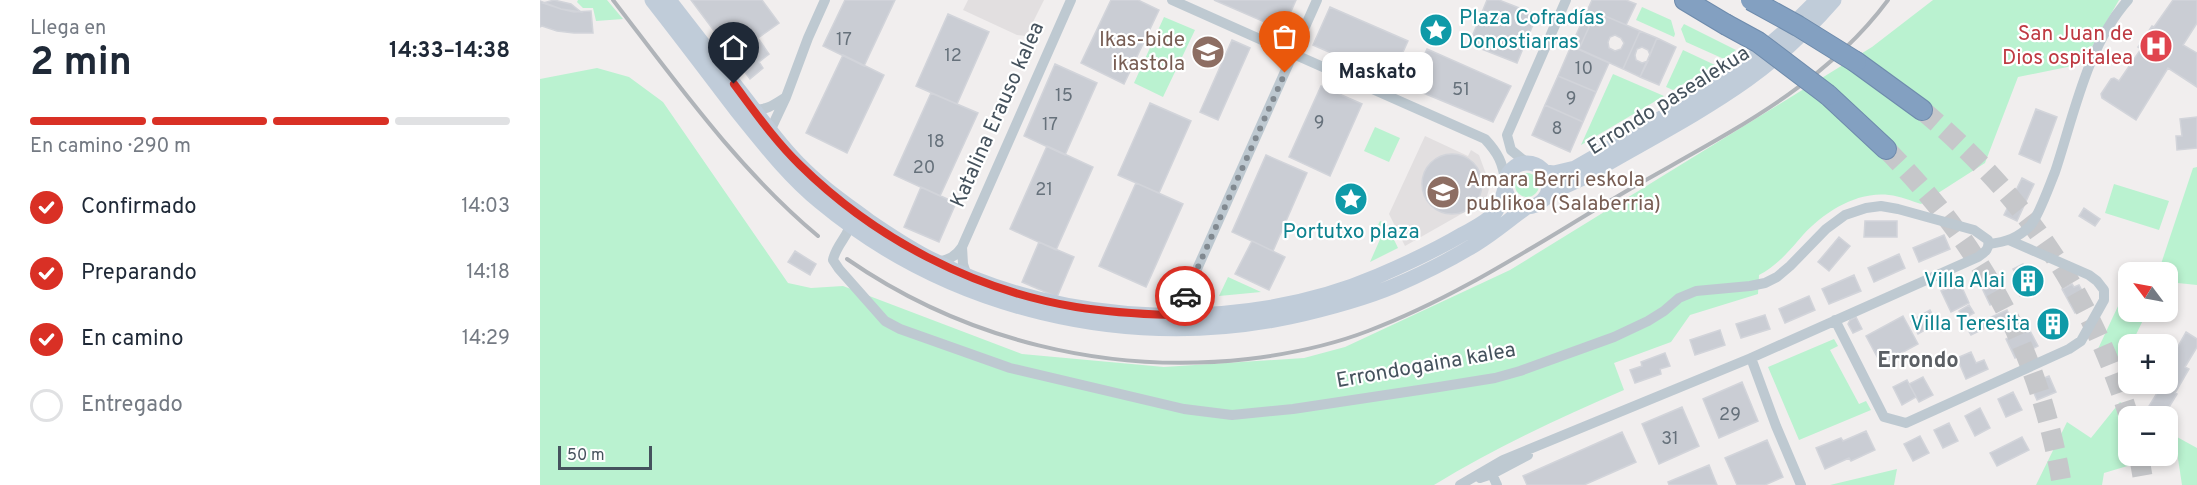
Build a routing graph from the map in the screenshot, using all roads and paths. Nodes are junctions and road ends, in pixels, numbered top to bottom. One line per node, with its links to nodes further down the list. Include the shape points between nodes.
1 (652, 0): 18 (main road)
2 (669, 0): 15 (main road)
3 (825, 0): 14 (street)
4 (1071, 0): 31 (street, Katalina Erauso kalea)
5 (1172, 0): 13 (street)
6 (1317, 0): 13 (street)
7 (1566, 0): 19 (street)
8 (1686, 0): 21 (highway, bridge, via 1758,42 1828,95)
9 (1751, 0): 16 (highway, bridge, via 1856,62)
10 (1817, 0): 23 (main road, Errondo pasealekua, via 1762,53 1714,87 1575,168)
11 (1834, 0): 25 (main road, Errondo pasealekua, via 1794,42 1738,86)
12 (2128, 0): 29 (street, via 2108,29 2088,72 2050,185 2032,225)
13 (1293, 54): 20 (street); 34 (street)
14 (786, 97): 15 (street, via 768,108); 17 (street)
15 (753, 109): 17 (main road)
16 (1923, 110)
17 (770, 131): 18 (street); 27 (main road, via 800,165)
18 (754, 132): 28 (main road, via 798,182)
19 (1506, 135): 20 (street); 22 (street, via 1511,150)
20 (1485, 140): 24 (street, via 1498,153)
21 (1886, 149)
22 (1527, 163): 23 (main road); 24 (main road, via 1515,167)
23 (1545, 172): 25 (main road, via 1549,187)
24 (1505, 185): 26 (main road, via 1512,202); 36 (main road, via 1496,211 1487,220 1428,254 1371,279 1306,299)
25 (1543, 201): 26 (main road)
26 (1527, 207): 28 (main road, via 1478,243 1391,287 1323,310 1213,328 1121,327 1025,309 949,282)
27 (853, 210): 28 (street); 32 (main road)
28 (851, 226): 30 (street, Errondogaina kalea, via 833,260 885,321 900,329 1010,368 1184,410 1232,416 1439,387 1520,371 1614,337 1696,291 1765,283 1790,266 1826,229 1845,215 1866,208 1898,209 1974,230 1985,236)
29 (2011, 241): 30 (street); 37 (street, via 2089,275 2104,290 2104,300 2081,341 1906,423 1884,417)
30 (1989, 244): 37 (street, via 1978,257)
31 (962, 247): 32 (street, via 946,261); 33 (street)
32 (934, 261): 33 (main road)
33 (967, 276): 35 (main road, via 1075,307)
34 (1190, 287): 35 (street); 36 (street, via 1191,304)
35 (1171, 315): 36 (main road)
36 (1205, 316)
37 (1835, 320): 38 (street)
38 (1751, 358): 39 (street); 43 (street)
39 (1540, 446): 40 (street); 41 (street, via 1503,460)
40 (1492, 474): 41 (street); 42 (street)
41 (1466, 482)
42 (1497, 485)
43 (1802, 485)

